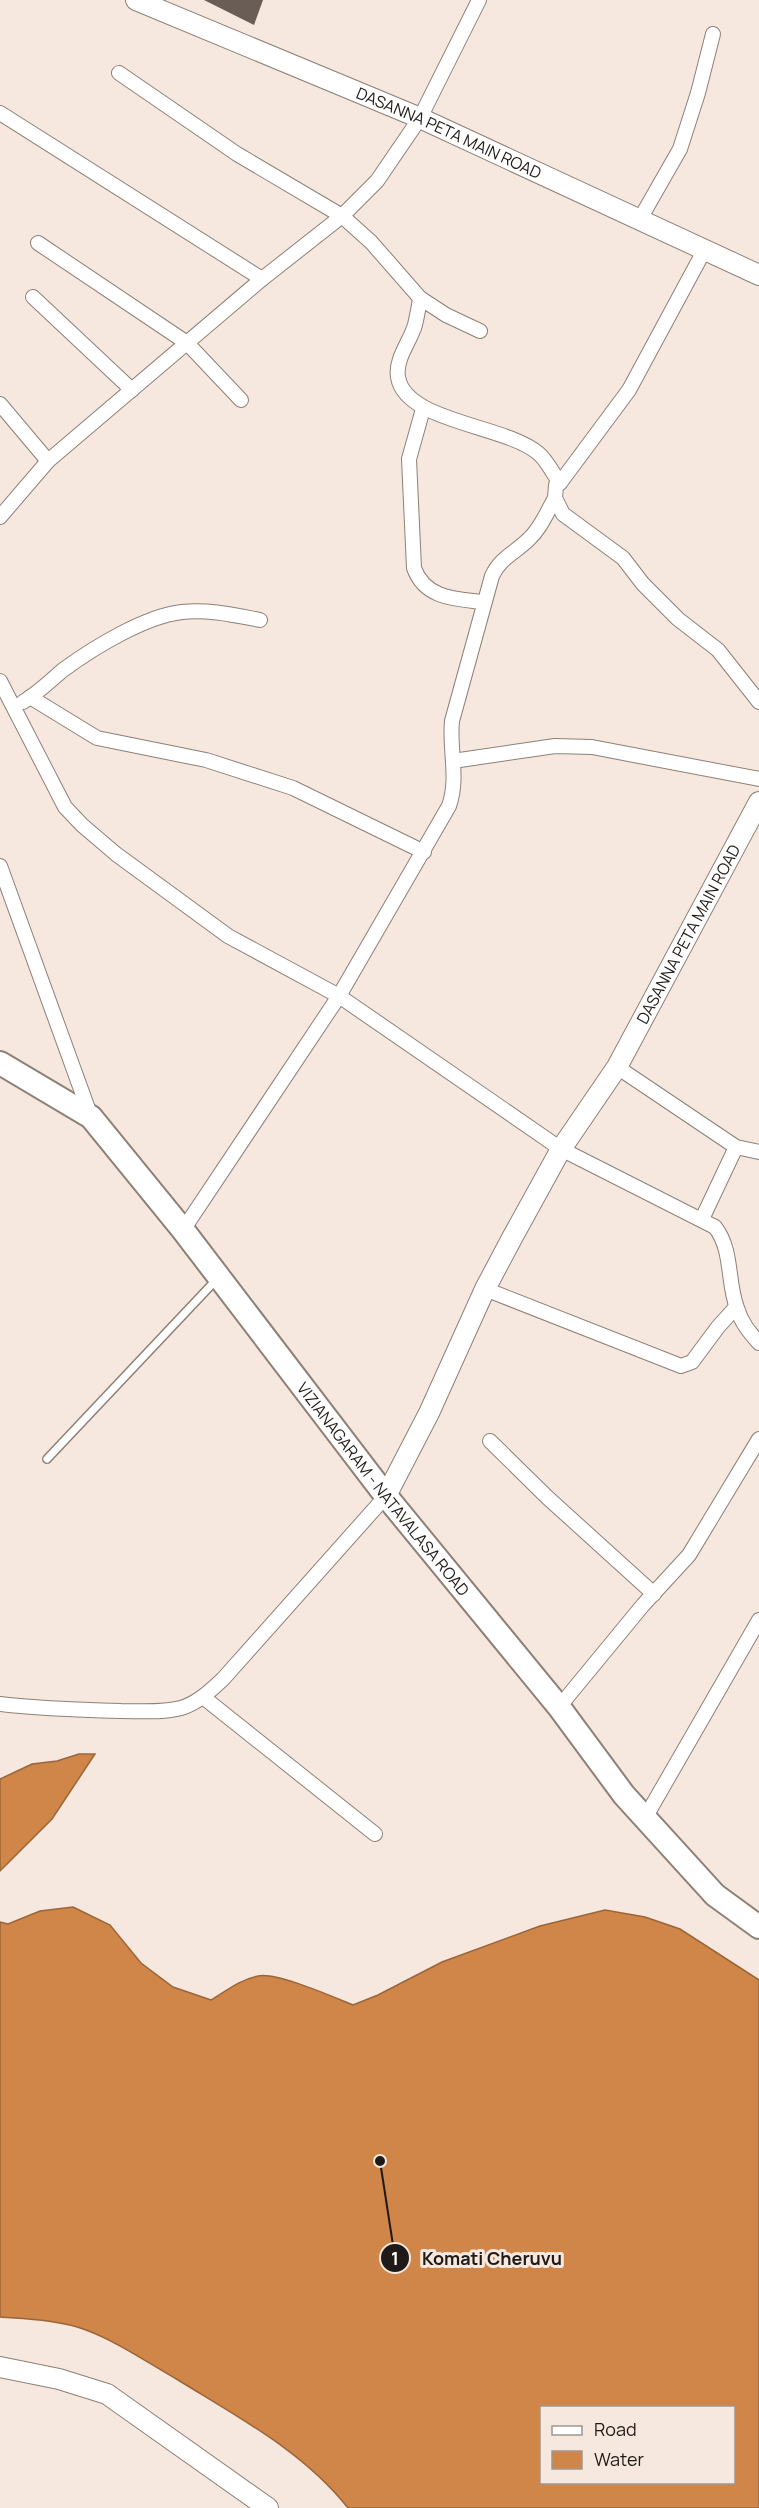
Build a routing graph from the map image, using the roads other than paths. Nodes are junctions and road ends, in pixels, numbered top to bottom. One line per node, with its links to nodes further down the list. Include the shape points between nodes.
1 (136, 0): 6 (street, DASANNA PETA MAIN ROAD)
2 (479, 0): 6 (street)
3 (713, 34): 8 (street, via 680,149)
4 (119, 73): 7 (street, via 237,154)
5 (0, 113): 12 (street)
6 (420, 118): 7 (street, via 377,181); 8 (street, DASANNA PETA MAIN ROAD)
7 (342, 216): 12 (street); 14 (street, via 371,242)
8 (640, 219): 10 (street, DASANNA PETA MAIN ROAD)
9 (38, 243): 16 (street)
10 (704, 250): 11 (street, DASANNA PETA MAIN ROAD); 22 (street, via 629,390)
11 (759, 275)
12 (262, 279): 16 (street)
13 (33, 297): 17 (street)
14 (420, 298): 15 (street); 20 (street, via 398,377 403,392)
15 (480, 332)
16 (187, 343): 17 (street); 18 (street)
17 (132, 390): 21 (street)
18 (241, 400)
19 (0, 404): 21 (street)
20 (423, 409): 22 (street, via 524,445 539,454); 25 (street, via 409,459 414,568 418,579 435,593)
21 (48, 461): 24 (street)
22 (560, 483): 23 (street, via 556,485)
23 (555, 498): 25 (street, via 537,531 496,567); 29 (street, via 570,521 616,552 678,619 718,650)
24 (0, 517)
25 (483, 602): 31 (street, via 452,721)
26 (260, 620): 28 (street, via 213,611 159,617 134,627 65,669)
27 (0, 681): 30 (street)
28 (30, 698): 30 (street); 34 (street, via 97,738 206,760 293,788)
29 (759, 702)
30 (14, 707): 36 (street, via 65,807 82,825 228,936)
31 (453, 761): 32 (street, via 555,746 591,747); 34 (street, via 453,794)
32 (759, 779)
33 (759, 802): 38 (street, DASANNA PETA MAIN ROAD)
34 (424, 852): 36 (street)
35 (0, 866): 39 (street)
36 (339, 996): 41 (street); 44 (street)
37 (0, 1063): 39 (main road, VIZIANAGARAM - NATAVALASA ROAD)
38 (617, 1067): 40 (street); 41 (street, DASANNA PETA MAIN ROAD)
39 (91, 1117): 44 (main road, VIZIANAGARAM - NATAVALASA ROAD)
40 (736, 1147): 42 (street); 43 (street)
41 (561, 1149): 43 (street); 46 (street, DASANNA PETA MAIN ROAD)
42 (759, 1152)
43 (702, 1219): 47 (street, via 721,1235)
44 (183, 1230): 45 (main road, VIZIANAGARAM - NATAVALASA ROAD)
45 (219, 1277): 51 (lane); 52 (main road, VIZIANAGARAM - NATAVALASA ROAD)
46 (485, 1289): 47 (street, via 681,1366 692,1362); 52 (street, DASANNA PETA MAIN ROAD)
47 (736, 1307): 48 (street)
48 (759, 1343)
49 (759, 1439): 53 (street, via 689,1555)
50 (490, 1441): 53 (street)
51 (47, 1459)
52 (386, 1496): 55 (street, via 224,1679); 57 (main road, VIZIANAGARAM - NATAVALASA ROAD)
53 (654, 1594): 57 (street)
54 (759, 1620): 58 (street)
55 (203, 1697): 56 (street, via 184,1708 153,1712); 59 (street)
56 (0, 1704)
57 (559, 1707): 58 (main road, VIZIANAGARAM - NATAVALASA ROAD)
58 (645, 1818): 60 (main road, VIZIANAGARAM - NATAVALASA ROAD, via 715,1895)
59 (375, 1834)
60 (759, 1927)
61 (0, 2367): 62 (street, via 107,2394)
62 (268, 2508)

